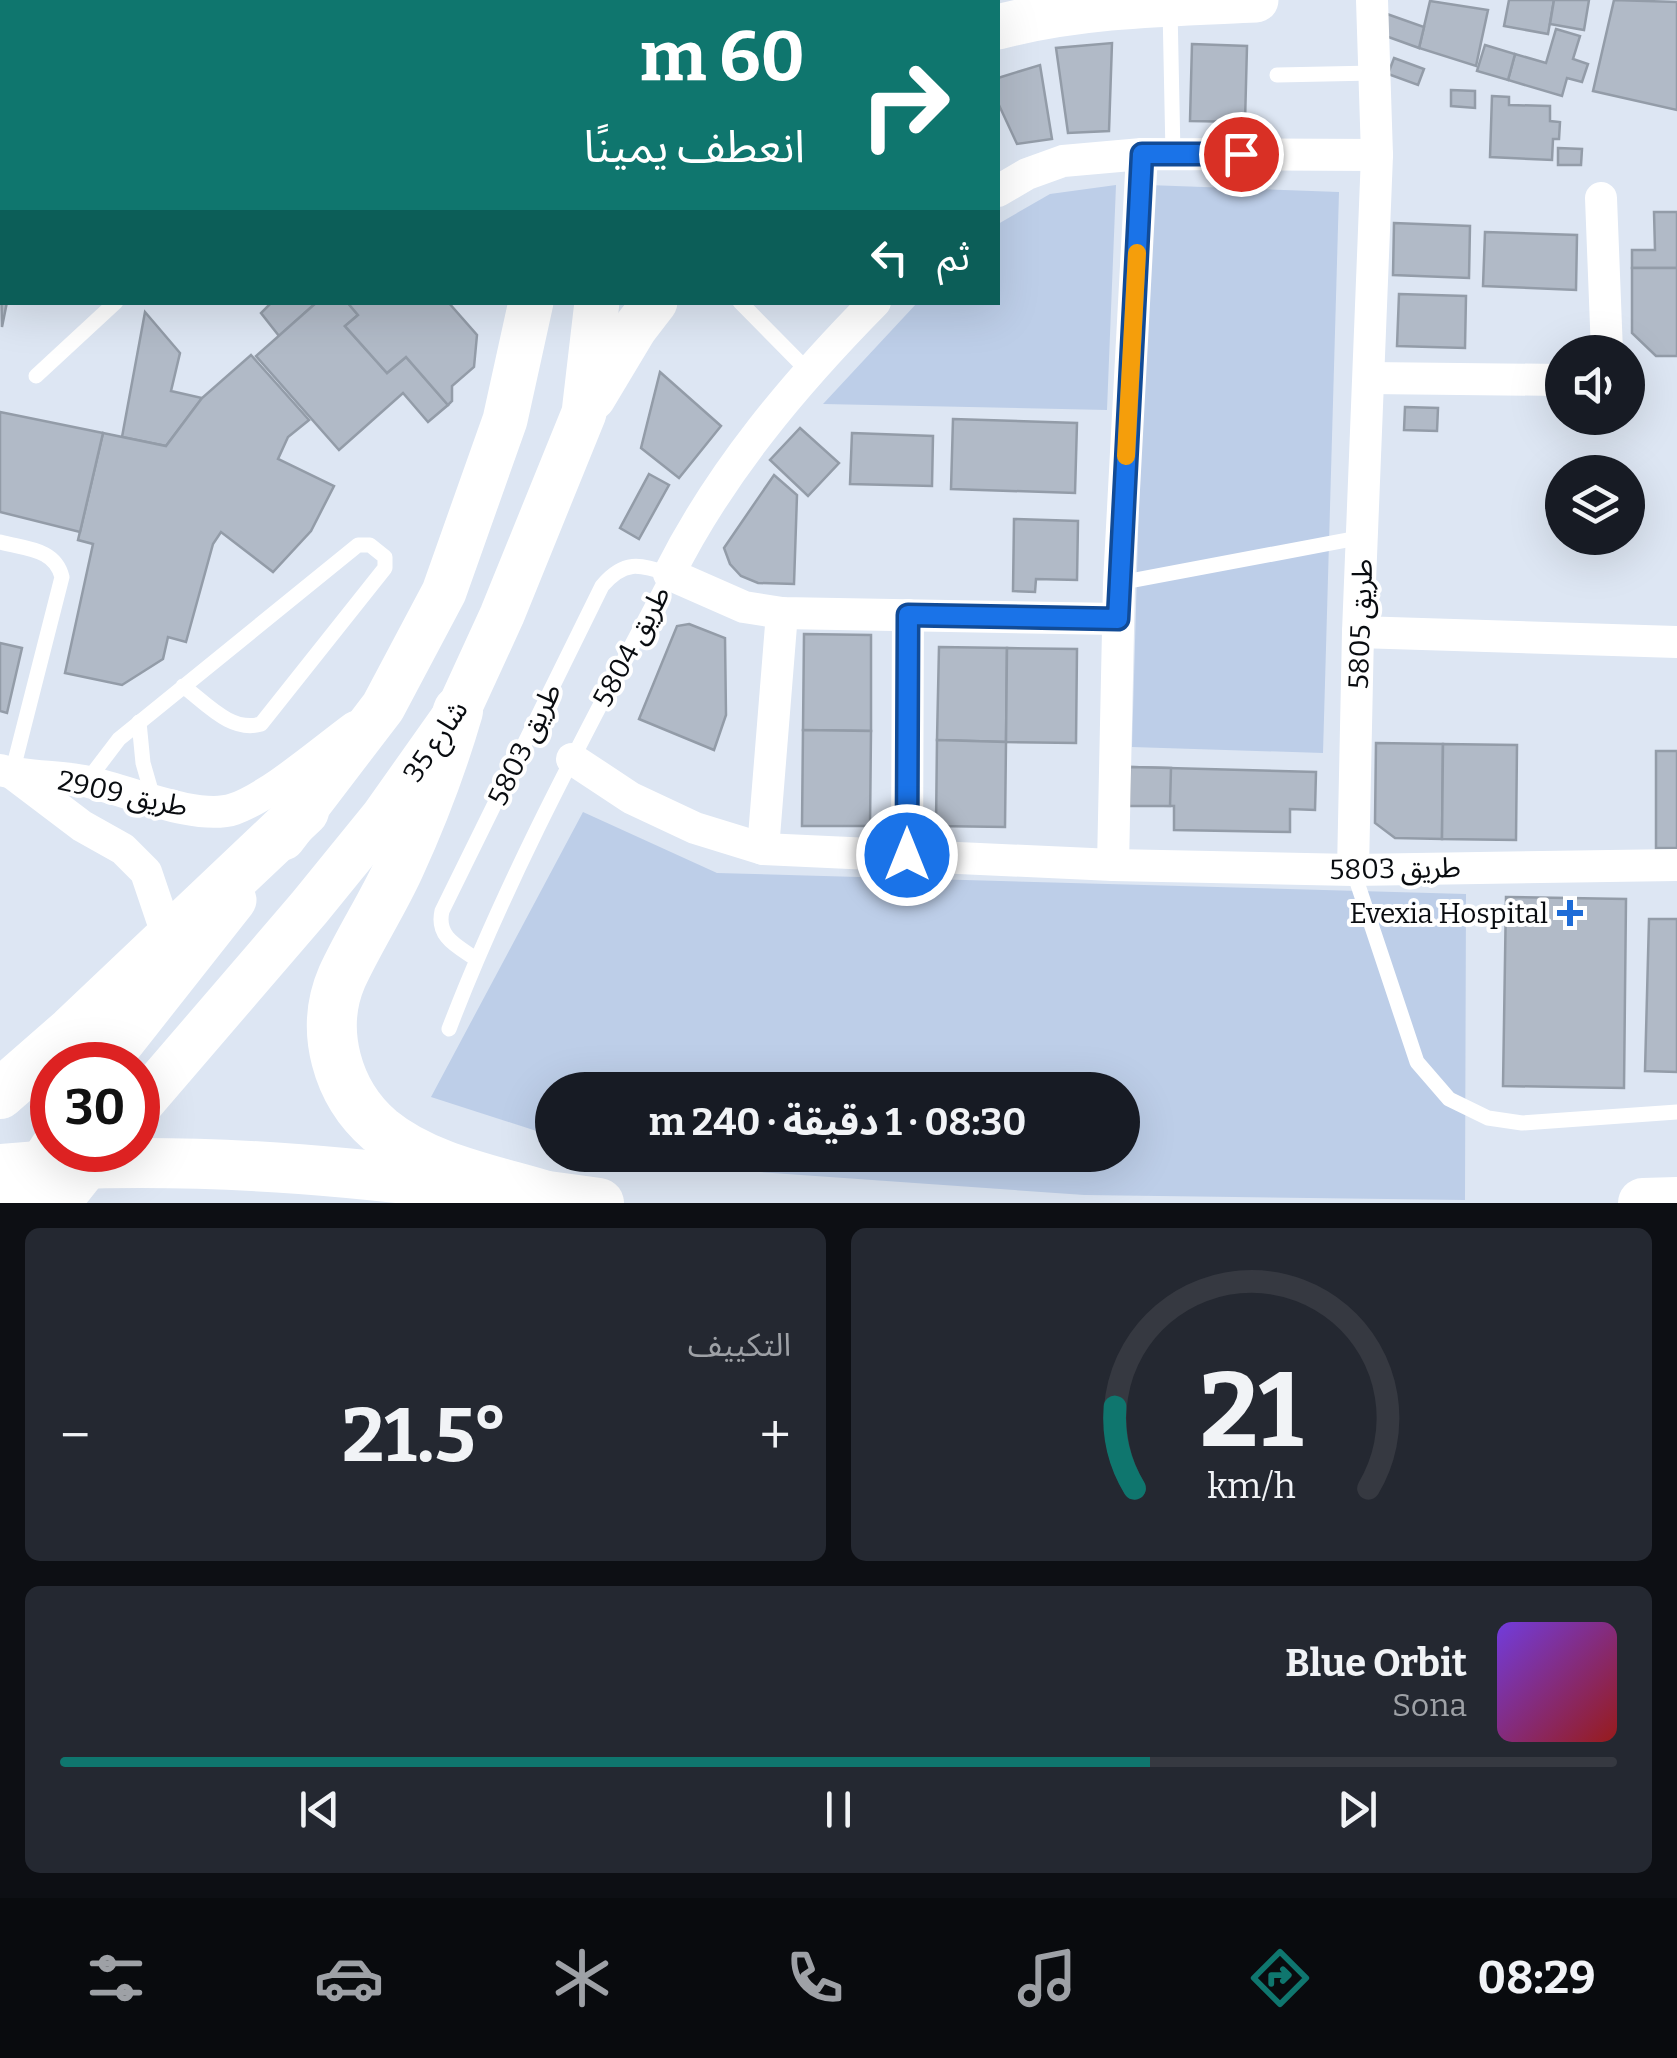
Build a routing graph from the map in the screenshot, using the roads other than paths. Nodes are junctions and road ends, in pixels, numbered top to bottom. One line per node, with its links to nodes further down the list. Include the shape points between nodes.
1 (1256, 0): 3 (main road)
2 (1372, 0): 5 (street, طريق 5805)
3 (1170, 3): 4 (main road); 7 (lane)
4 (1000, 27)
5 (1374, 73): 6 (lane); 8 (street, طريق 5805)
6 (1277, 75)
7 (1158, 154): 8 (street); 9 (street, via 1063,161); 26 (street)
8 (1377, 155): 20 (street, طريق 5805)
9 (1000, 190)
10 (1601, 198): 17 (street)
11 (113, 305): 19 (lane)
12 (531, 305): 33 (main road, via 505,420 444,592)
13 (597, 305): 22 (main road, شارع 35)
14 (653, 305): 22 (main road)
15 (743, 305): 18 (lane)
16 (872, 305): 18 (street, طريق 5804)
17 (1606, 335)
18 (810, 373): 25 (street, طريق 5804, via 718,487)
19 (36, 376)
20 (1369, 378): 21 (street); 23 (street, طريق 5805)
21 (1545, 380)
22 (584, 413): 34 (main road, شارع 35)
23 (1363, 537): 26 (lane); 30 (street, طريق 5805)
24 (0, 542): 37 (lane, via 51,556 62,577)
25 (669, 574): 27 (street, via 744,607); 36 (lane, طريق 5804); 47 (lane, طريق 5803, via 630,566 602,586 442,911 446,937)
26 (1119, 583): 29 (street)
27 (782, 613): 28 (street); 41 (street)
28 (908, 615): 29 (street); 42 (street)
29 (1118, 619): 43 (street)
30 (1358, 632): 31 (street); 45 (street, طريق 5805)
31 (1677, 642)
32 (183, 686): 32 (lane, via 358,545 385,557 386,568 262,724 236,725); 35 (lane)
33 (383, 708): 39 (street, طريق 2909, via 231,810); 40 (main road)
34 (458, 710): 50 (main road, شارع 35, via 383,817); 54 (main road, via 431,799 340,980 334,1048 339,1076 380,1130 418,1154)
35 (139, 722): 38 (lane); 39 (lane)
36 (572, 759): 41 (street, طريق 5803, via 679,821); 47 (lane, طريق 5804)
37 (6, 771): 38 (street, طريق 2909); 46 (street, طريق 2909, via 146,872)
38 (86, 781): 39 (street, طريق 2909)
39 (155, 802)
40 (304, 811): 46 (main road); 49 (main road)
41 (763, 849): 42 (street, طريق 5803)
42 (907, 855): 43 (street, طريق 5803)
43 (1112, 865): 45 (street, طريق 5803)
44 (1677, 865): 45 (street, طريق 5803)
45 (1353, 870): 52 (lane, via 1417,1062 1450,1098 1488,1118 1522,1124)
46 (168, 938): 51 (main road)
47 (476, 959): 48 (lane, طريق 5804)
48 (450, 1029)
49 (122, 1042)
50 (160, 1081)
51 (0, 1094)
52 (1677, 1112)
53 (47, 1176): 54 (main road, via 266,1164)
54 (543, 1195): 56 (main road)
55 (1677, 1202): 57 (main road)
56 (600, 1203)
57 (1643, 1203)

